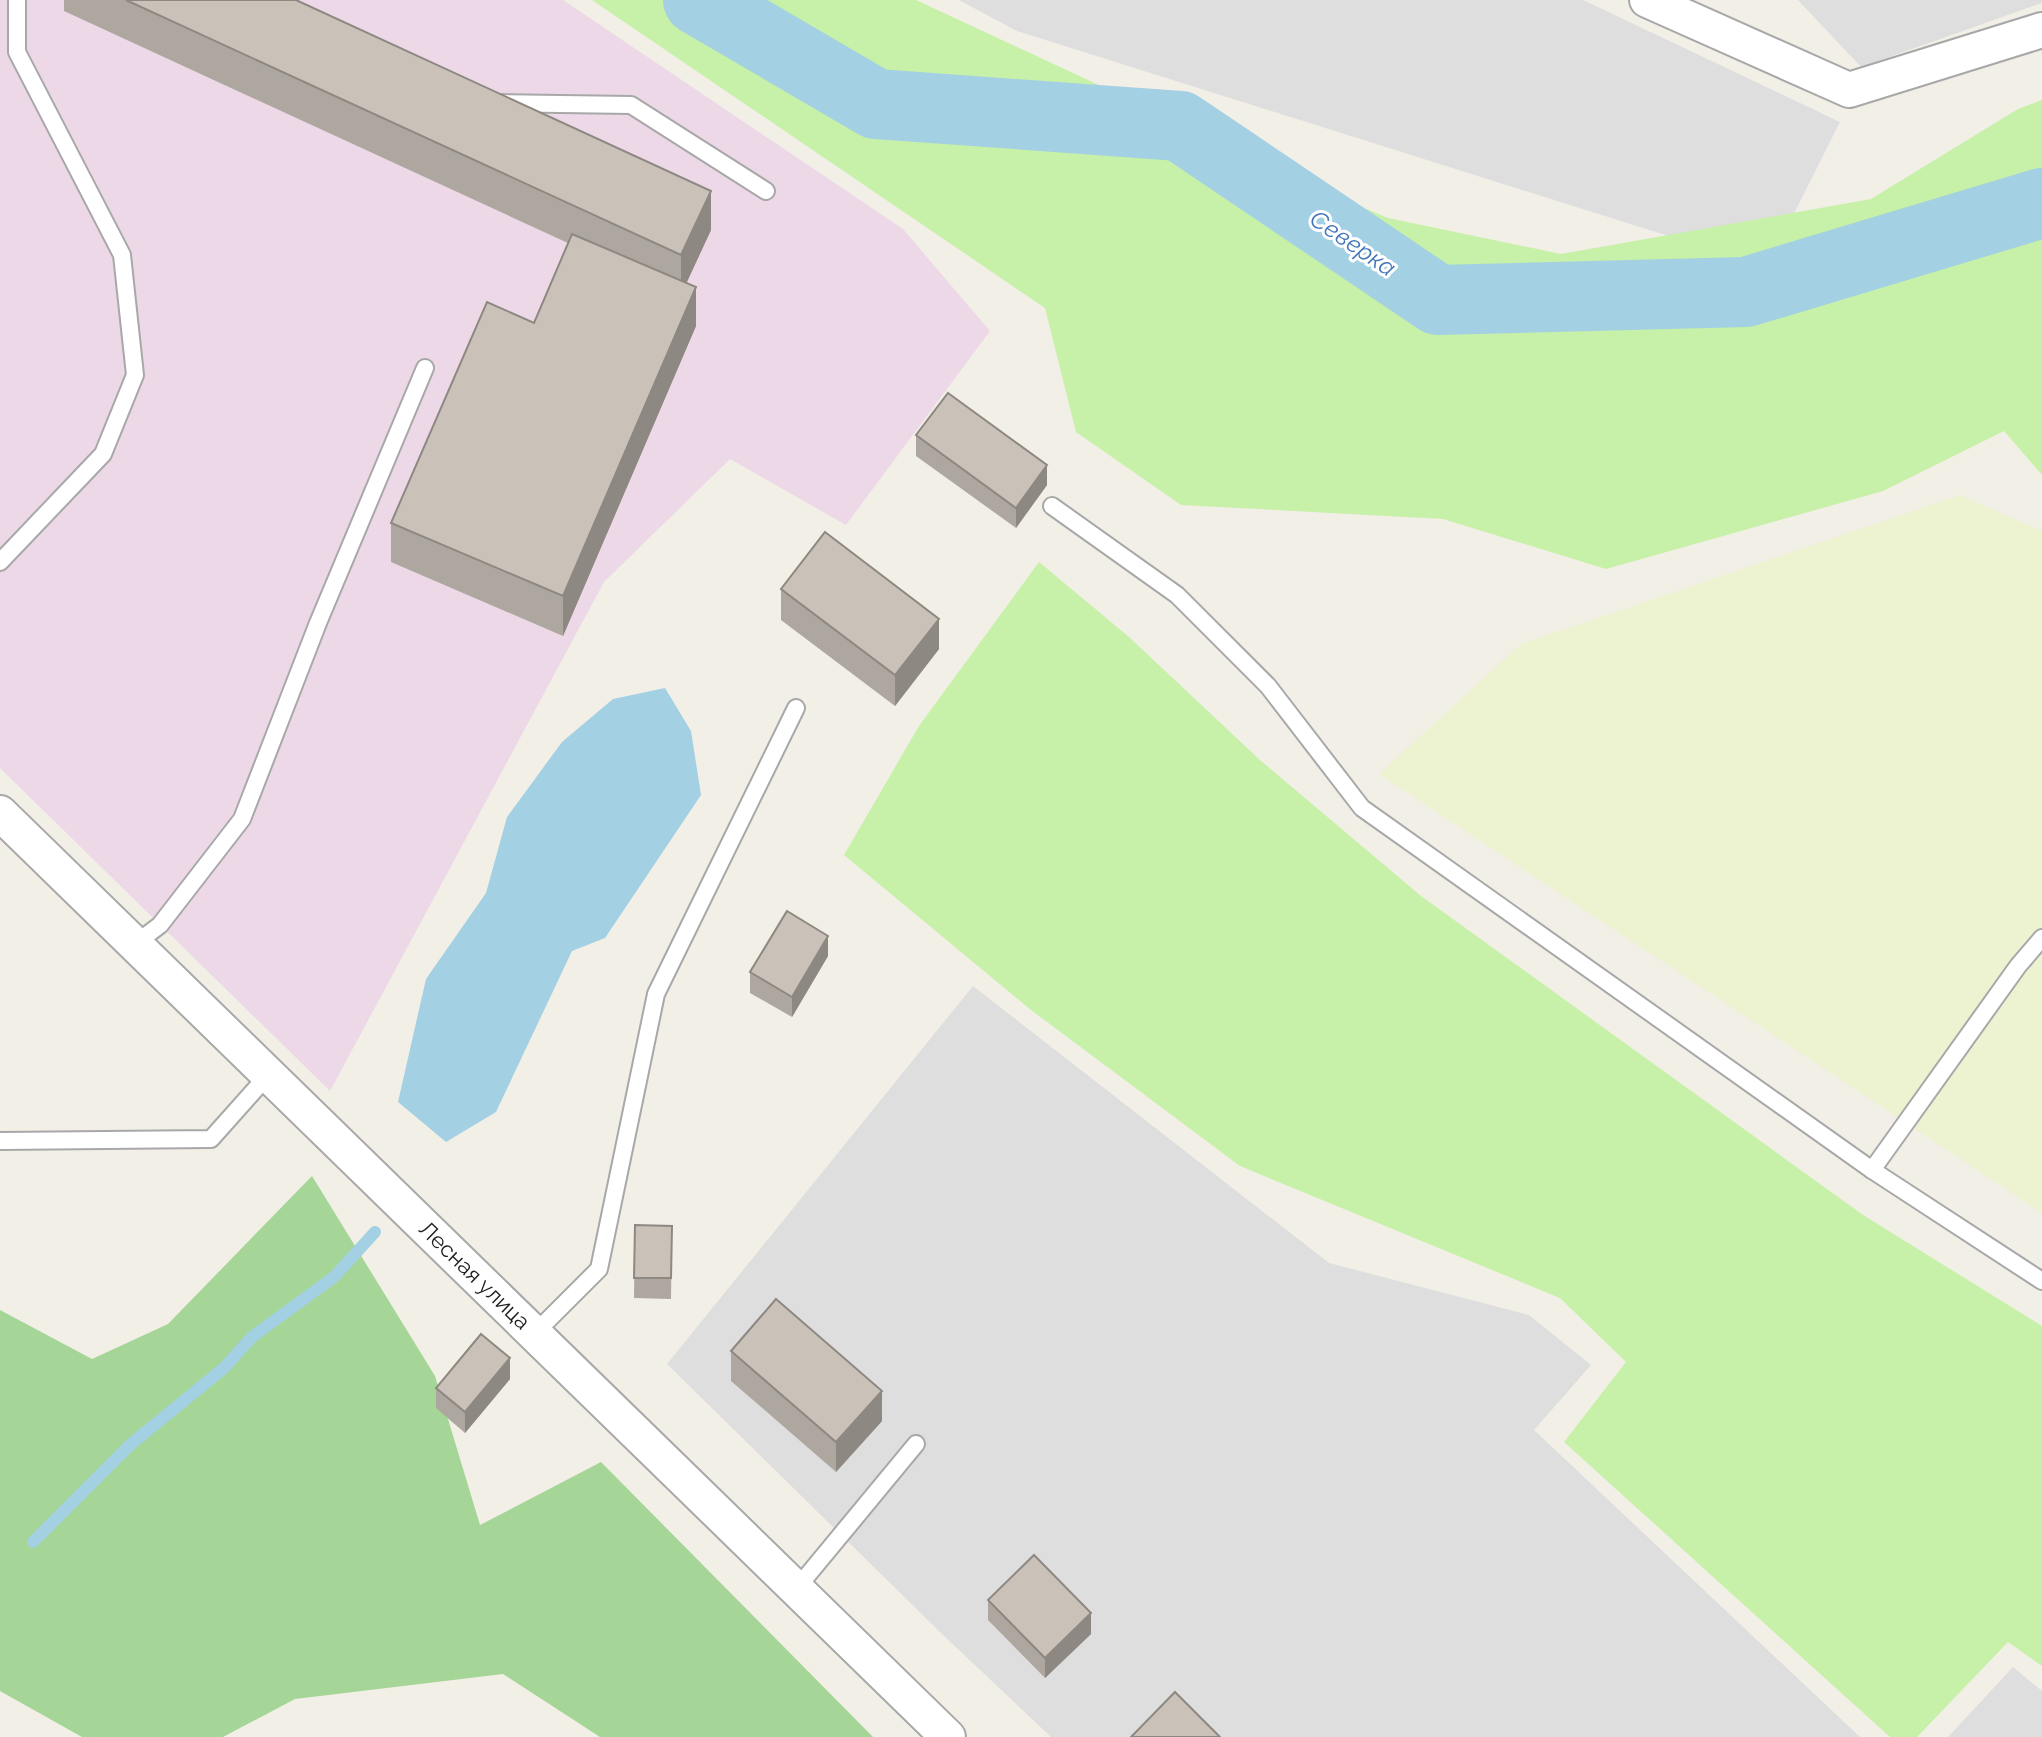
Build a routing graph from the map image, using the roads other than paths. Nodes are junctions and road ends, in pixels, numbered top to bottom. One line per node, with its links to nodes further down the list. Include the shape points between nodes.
1 (17, 0): 8 (lane, via 17,52 122,255 135,375 103,454)
2 (1647, 0): 3 (street, via 1849,90)
3 (2042, 30)
4 (485, 102): 5 (lane, via 631,105)
5 (766, 191)
6 (425, 368): 12 (lane, via 242,819 160,925)
7 (1052, 506): 15 (lane, via 1177,595 1268,686 1362,808)
8 (0, 562)
9 (796, 708): 17 (lane, via 656,994 599,1269)
10 (2, 819): 12 (street, Лесная улица)
11 (2042, 938): 15 (lane)
12 (135, 944): 13 (street, Лесная улица)
13 (268, 1075): 14 (lane, via 211,1139); 17 (street, Лесная улица)
14 (0, 1141)
15 (1872, 1170): 16 (lane)
16 (2042, 1281)
17 (535, 1333): 19 (street, Лесная улица)
18 (916, 1444): 19 (lane)
19 (797, 1588): 20 (street, Лесная улица)
20 (948, 1737)

